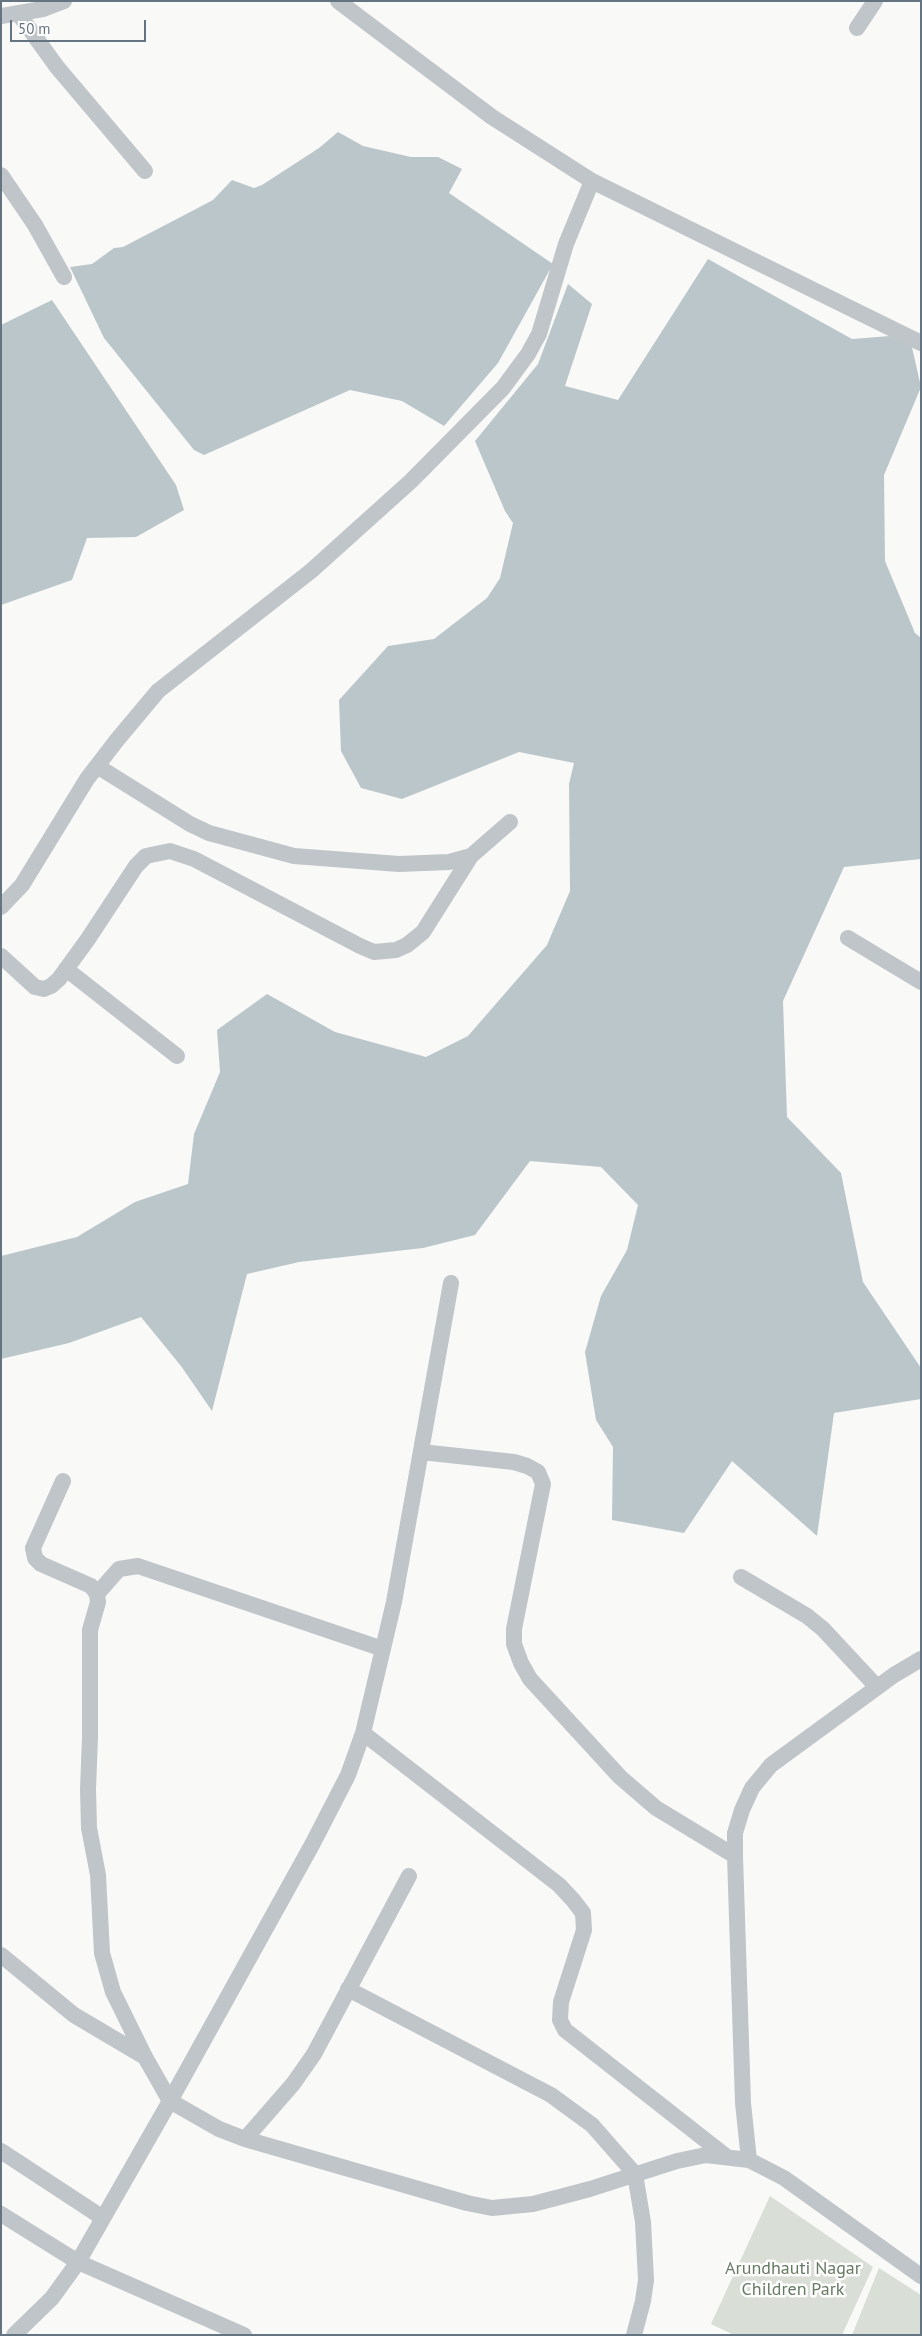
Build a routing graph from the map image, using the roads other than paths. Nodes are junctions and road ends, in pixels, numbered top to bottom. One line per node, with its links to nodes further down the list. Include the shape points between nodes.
1 (64, 1): 4 (street)
2 (338, 1): 10 (street, via 492,117)
3 (875, 1): 7 (street)
4 (39, 5): 5 (street)
5 (18, 12): 6 (street); 8 (street, via 56,67)
6 (1, 16)
7 (857, 28)
8 (145, 171)
9 (1, 175): 11 (street, via 35,225)
10 (592, 181): 12 (street); 13 (street, via 566,244 539,334 502,388 410,481 311,571 158,691)
11 (64, 277)
12 (921, 344)
13 (97, 766): 15 (street, via 209,833 294,856 399,864 449,862); 16 (street, via 22,885)
14 (510, 822): 15 (street)
15 (471, 856): 19 (street, via 416,938 396,950 374,952 194,859 170,851 158,852 146,856 136,866)
16 (1, 907)
17 (848, 938): 20 (street)
18 (1, 956): 19 (street, via 35,987 51,986)
19 (66, 969): 21 (street)
20 (921, 982)
21 (177, 1056)
22 (452, 1283): 23 (street)
23 (421, 1452): 27 (street); 31 (street, via 514,1462 538,1472 543,1484 514,1630 514,1644 521,1663 530,1679 620,1777 656,1808)
24 (63, 1481): 26 (street, via 37,1536 33,1548 35,1558 41,1564 90,1586)
25 (740, 1577): 29 (street, via 807,1616)
26 (97, 1594): 27 (street, via 119,1569 138,1566); 35 (street, via 98,1602 90,1630 89,1828 98,1874 102,1952 113,1992)
27 (383, 1649): 30 (street)
28 (921, 1659): 29 (street)
29 (877, 1687): 31 (street, via 771,1766 752,1788 735,1833)
30 (363, 1733): 36 (street, via 334,1803); 39 (street, via 559,1885 573,1900 583,1913 584,1930 561,2002 560,2020 565,2030)
31 (735, 1856): 40 (street, via 743,2103)
32 (409, 1876): 34 (street)
33 (1, 1955): 35 (street, via 74,2015)
34 (348, 1989): 37 (street, via 305,2067); 41 (street, via 551,2095 592,2125)
35 (145, 2056): 36 (street)
36 (170, 2101): 37 (street); 43 (street)
37 (245, 2139): 41 (street, via 492,2208 533,2204)
38 (1, 2151): 43 (street)
39 (727, 2157): 40 (street); 41 (street, via 706,2155)
40 (749, 2160): 45 (street, via 784,2178)
41 (635, 2174): 48 (street, via 646,2260 643,2301)
42 (1, 2214): 44 (street)
43 (103, 2218): 44 (street)
44 (78, 2262): 46 (street, via 52,2298); 47 (street)
45 (921, 2276)
46 (14, 2335)
47 (244, 2335)
48 (634, 2335)

